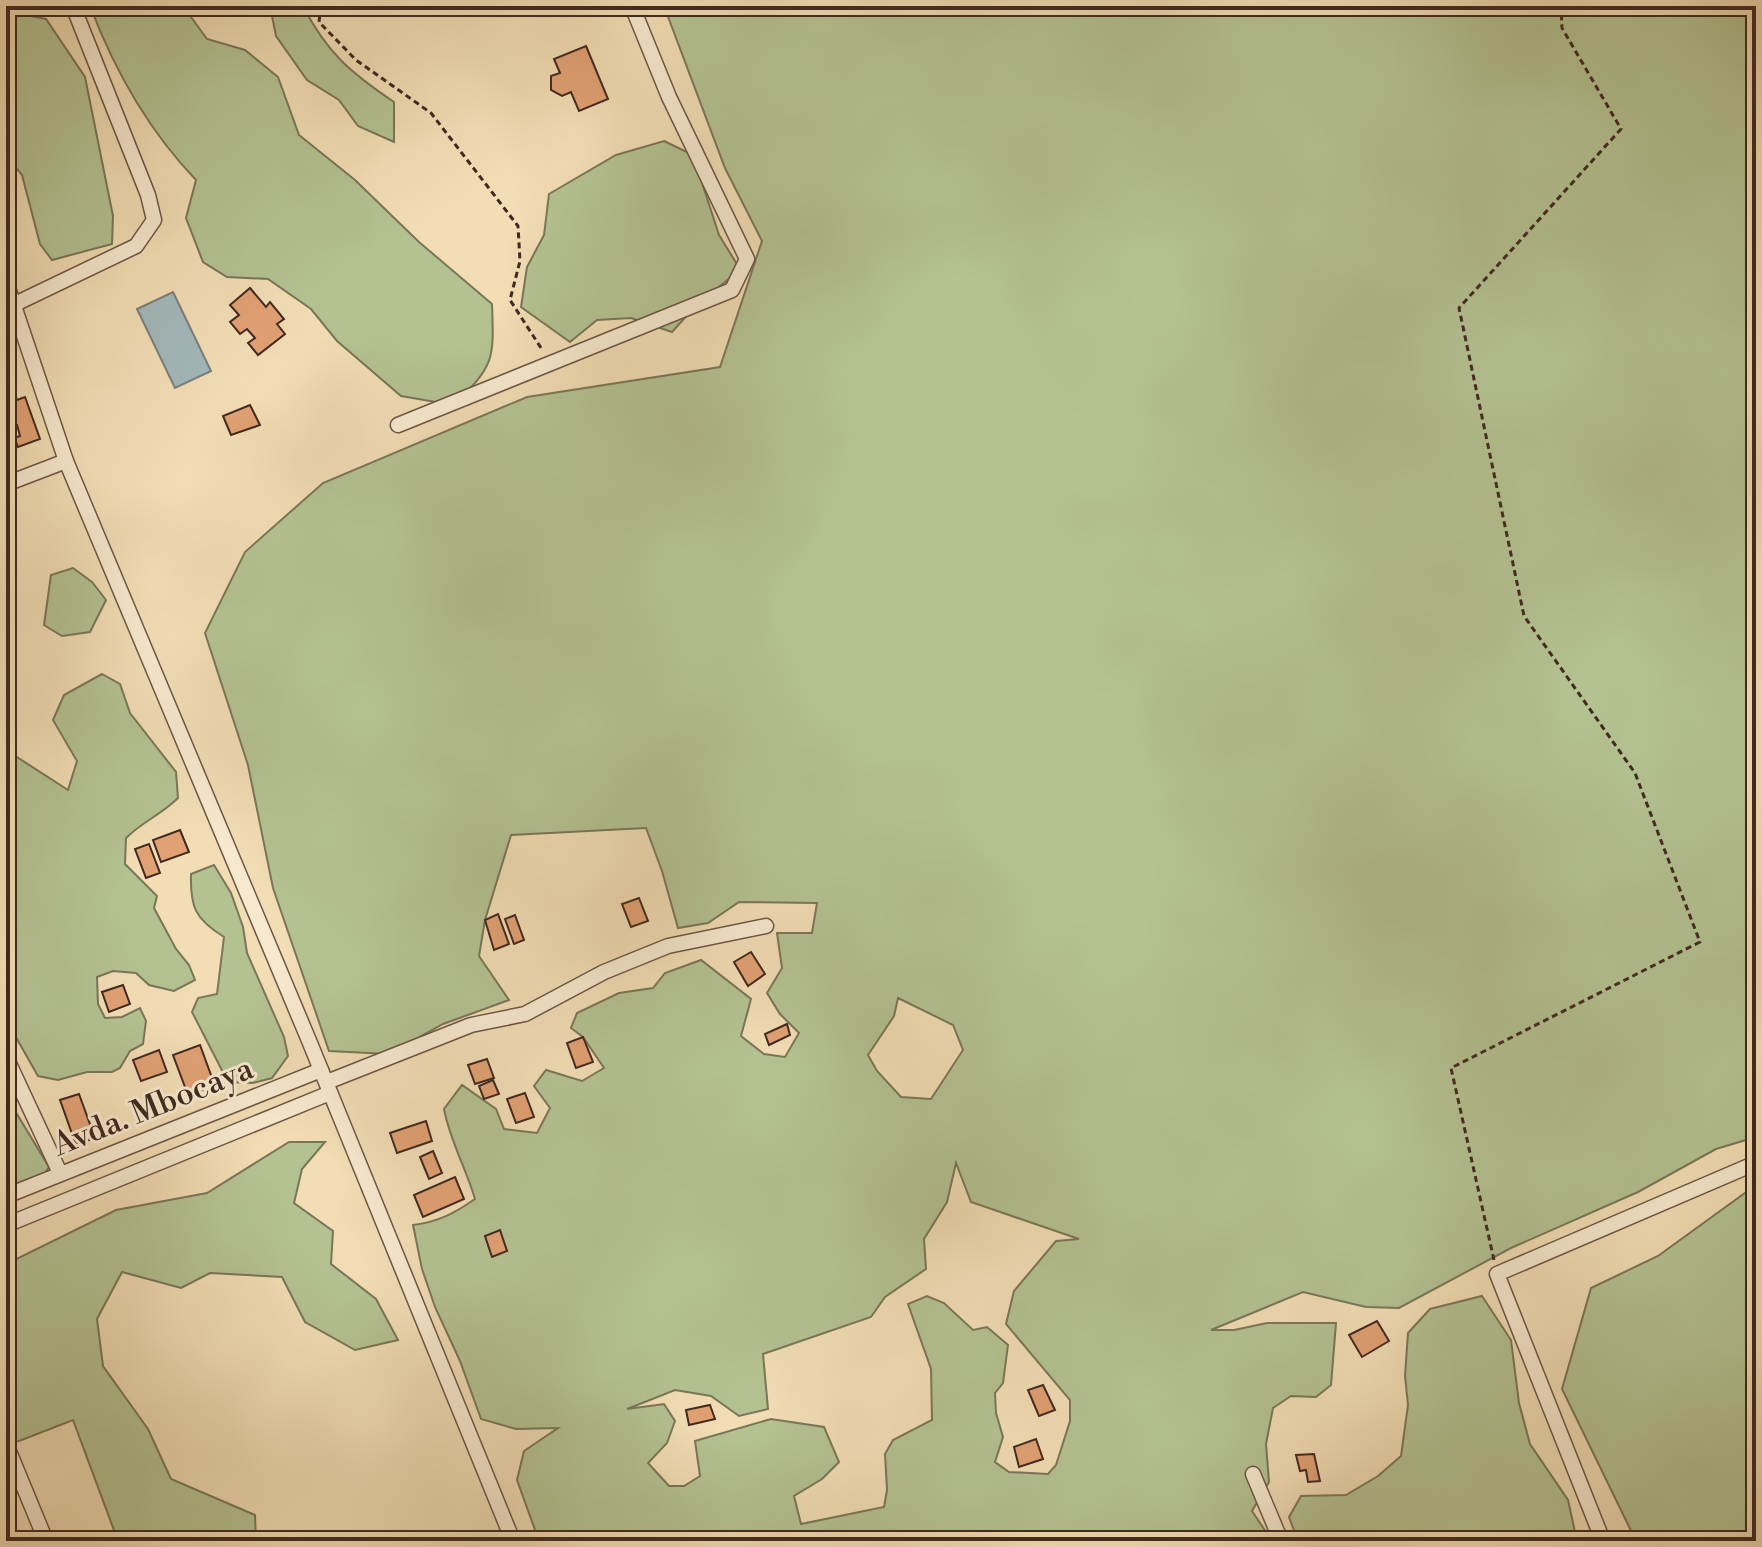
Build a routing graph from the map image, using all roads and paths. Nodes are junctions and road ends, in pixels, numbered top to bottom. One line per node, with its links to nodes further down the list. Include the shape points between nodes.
1 (73, 6): 6 (street, via 154,220 136,246)
2 (321, 6): 7 (path, via 319,22 356,60 431,113 518,226 520,261 510,300)
3 (632, 6): 7 (street, via 747,259 732,290)
4 (1561, 6): 18 (path, via 1562,28 1621,129 1459,308 1524,616 1635,773 1700,942 1451,1068)
5 (6, 282): 6 (street)
6 (15, 304): 9 (street)
7 (550, 362): 8 (street)
8 (398, 425)
9 (66, 461): 10 (street); 13 (street)
10 (6, 484)
11 (766, 926): 13 (street, via 668,946 604,972 525,1014 471,1025)
12 (6, 1057): 15 (street)
13 (326, 1082): 15 (street, Avda. Mbocaya); 17 (street); 22 (street)
14 (1756, 1163): 18 (street)
15 (60, 1173): 16 (street, Avda. Mbocaya)
16 (6, 1196)
17 (6, 1225)
18 (1497, 1274): 24 (street)
19 (6, 1444): 21 (street)
20 (1253, 1474): 23 (street)
21 (46, 1541)
22 (513, 1541)
23 (1281, 1541)
24 (1603, 1541)

